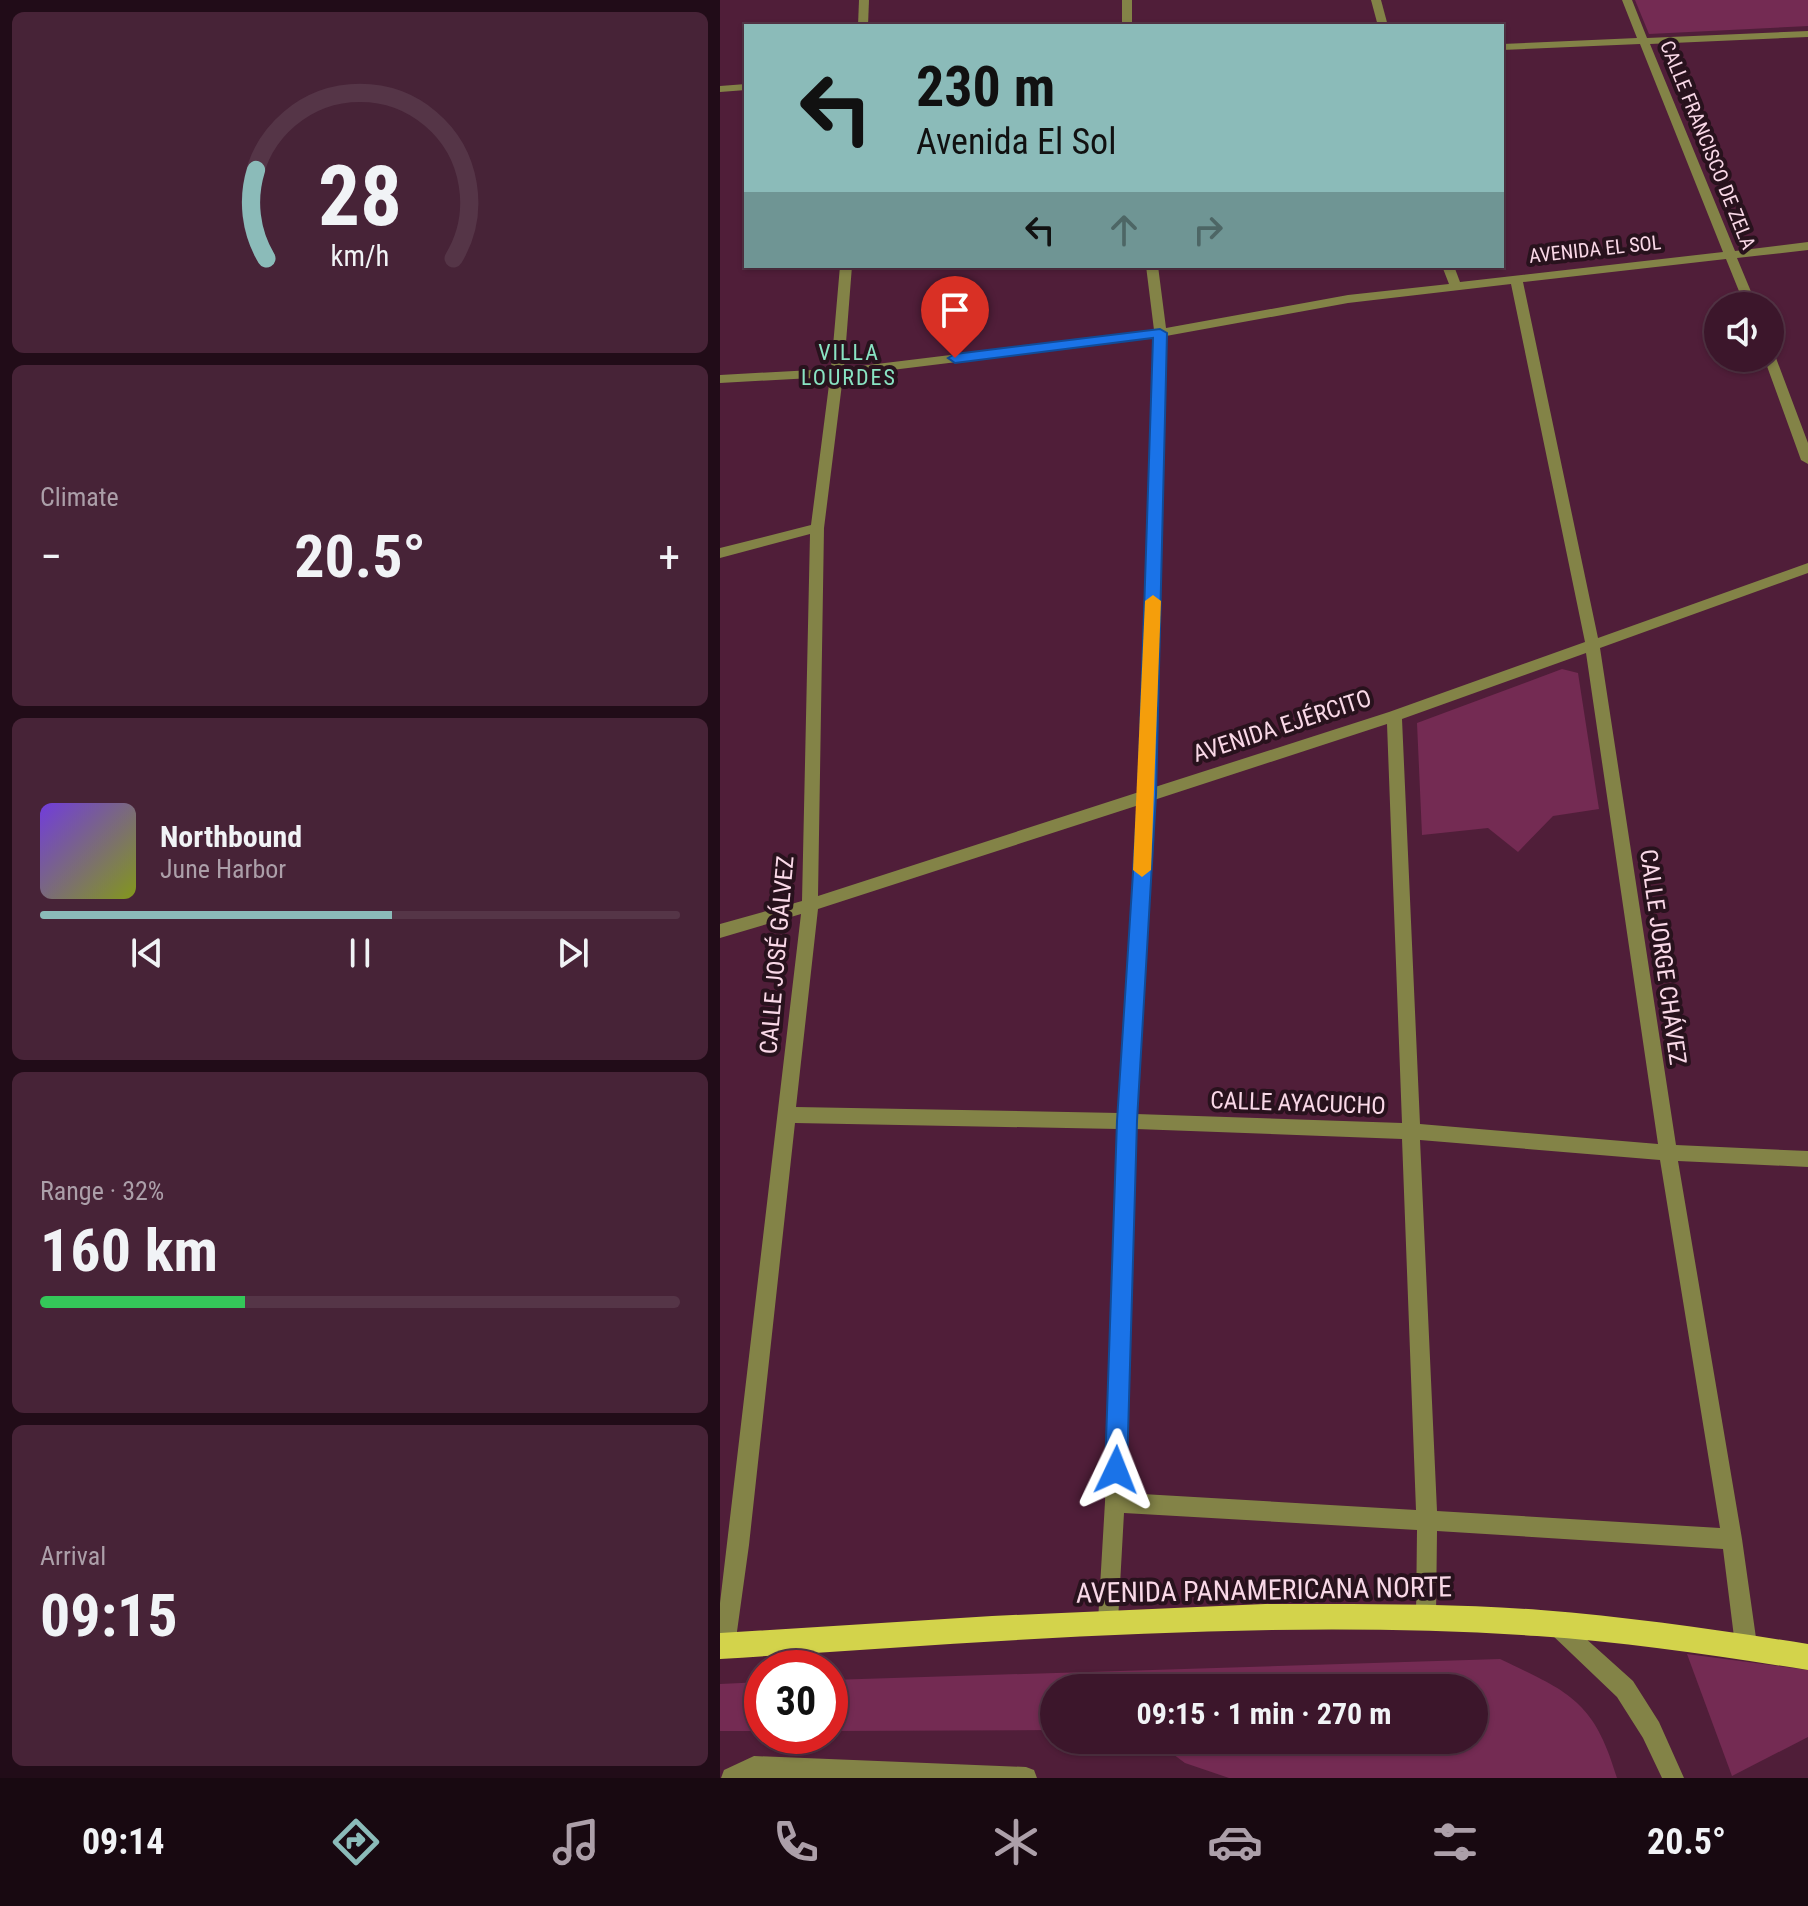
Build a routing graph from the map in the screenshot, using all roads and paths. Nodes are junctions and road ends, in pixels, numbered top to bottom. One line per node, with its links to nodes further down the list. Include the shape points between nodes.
1 (864, 0): 5 (street)
2 (1127, 0): 6 (street)
3 (1376, 0): 7 (street)
4 (1627, 0): 9 (street, CALLE FRANCISCO DE ZELA)
5 (863, 24)
6 (1127, 24)
7 (1382, 24)
8 (1808, 34): 9 (street)
9 (1644, 39): 10 (street); 14 (street, CALLE FRANCISCO DE ZELA)
10 (1504, 47)
11 (744, 87): 12 (street)
12 (720, 89)
13 (1808, 246): 14 (street, AVENIDA EL SOL)
14 (1731, 254): 18 (street, AVENIDA EL SOL); 20 (street, CALLE FRANCISCO DE ZELA)
15 (846, 268): 23 (street, CALLE JOSÉ GÁLVEZ)
16 (1152, 268): 21 (street)
17 (1449, 268): 19 (street)
18 (1516, 278): 19 (street, AVENIDA EL SOL); 29 (street, CALLE JORGE CHÁVEZ)
19 (1455, 285): 21 (street, AVENIDA EL SOL)
20 (1746, 292)
21 (1160, 333): 23 (street, AVENIDA EL SOL); 31 (street)
22 (1775, 372): 25 (street)
23 (837, 373): 24 (street, AVENIDA EL SOL); 26 (street, CALLE JOSÉ GÁLVEZ)
24 (720, 379)
25 (1808, 460)
26 (817, 528): 27 (street); 32 (street, CALLE JOSÉ GÁLVEZ)
27 (720, 553)
28 (1808, 568): 29 (street, AVENIDA EJÉRCITO)
29 (1592, 643): 30 (street, AVENIDA EJÉRCITO); 37 (street, CALLE JORGE CHÁVEZ)
30 (1394, 716): 31 (street, AVENIDA EJÉRCITO); 36 (street)
31 (1147, 795): 32 (street, AVENIDA EJÉRCITO); 35 (street)
32 (810, 905): 33 (street, AVENIDA EJÉRCITO); 34 (street, CALLE JOSÉ GÁLVEZ)
33 (720, 931)
34 (785, 1115): 35 (street, CALLE AYACUCHO); 46 (street, CALLE JOSÉ GÁLVEZ, via 741,1529)
35 (1127, 1121): 36 (street, CALLE AYACUCHO); 39 (street)
36 (1410, 1131): 37 (street, CALLE AYACUCHO); 40 (street)
37 (1668, 1153): 38 (street, CALLE AYACUCHO); 41 (street, CALLE JORGE CHÁVEZ)
38 (1808, 1159)
39 (1115, 1502): 40 (street); 43 (street)
40 (1427, 1521): 41 (street); 42 (street)
41 (1732, 1539): 45 (street, CALLE JORGE CHÁVEZ)
42 (1426, 1617): 43 (main road, AVENIDA PANAMERICANA NORTE); 44 (main road, AVENIDA PANAMERICANA NORTE)
43 (1108, 1621): 46 (main road, AVENIDA PANAMERICANA NORTE)
44 (1557, 1626): 45 (main road, AVENIDA PANAMERICANA NORTE); 50 (street, via 1625,1689)
45 (1746, 1645): 47 (main road, AVENIDA PANAMERICANA NORTE)
46 (722, 1646)
47 (1808, 1657)
48 (732, 1778): 49 (street, via 754,1767)
49 (1026, 1778)
50 (1673, 1778)

